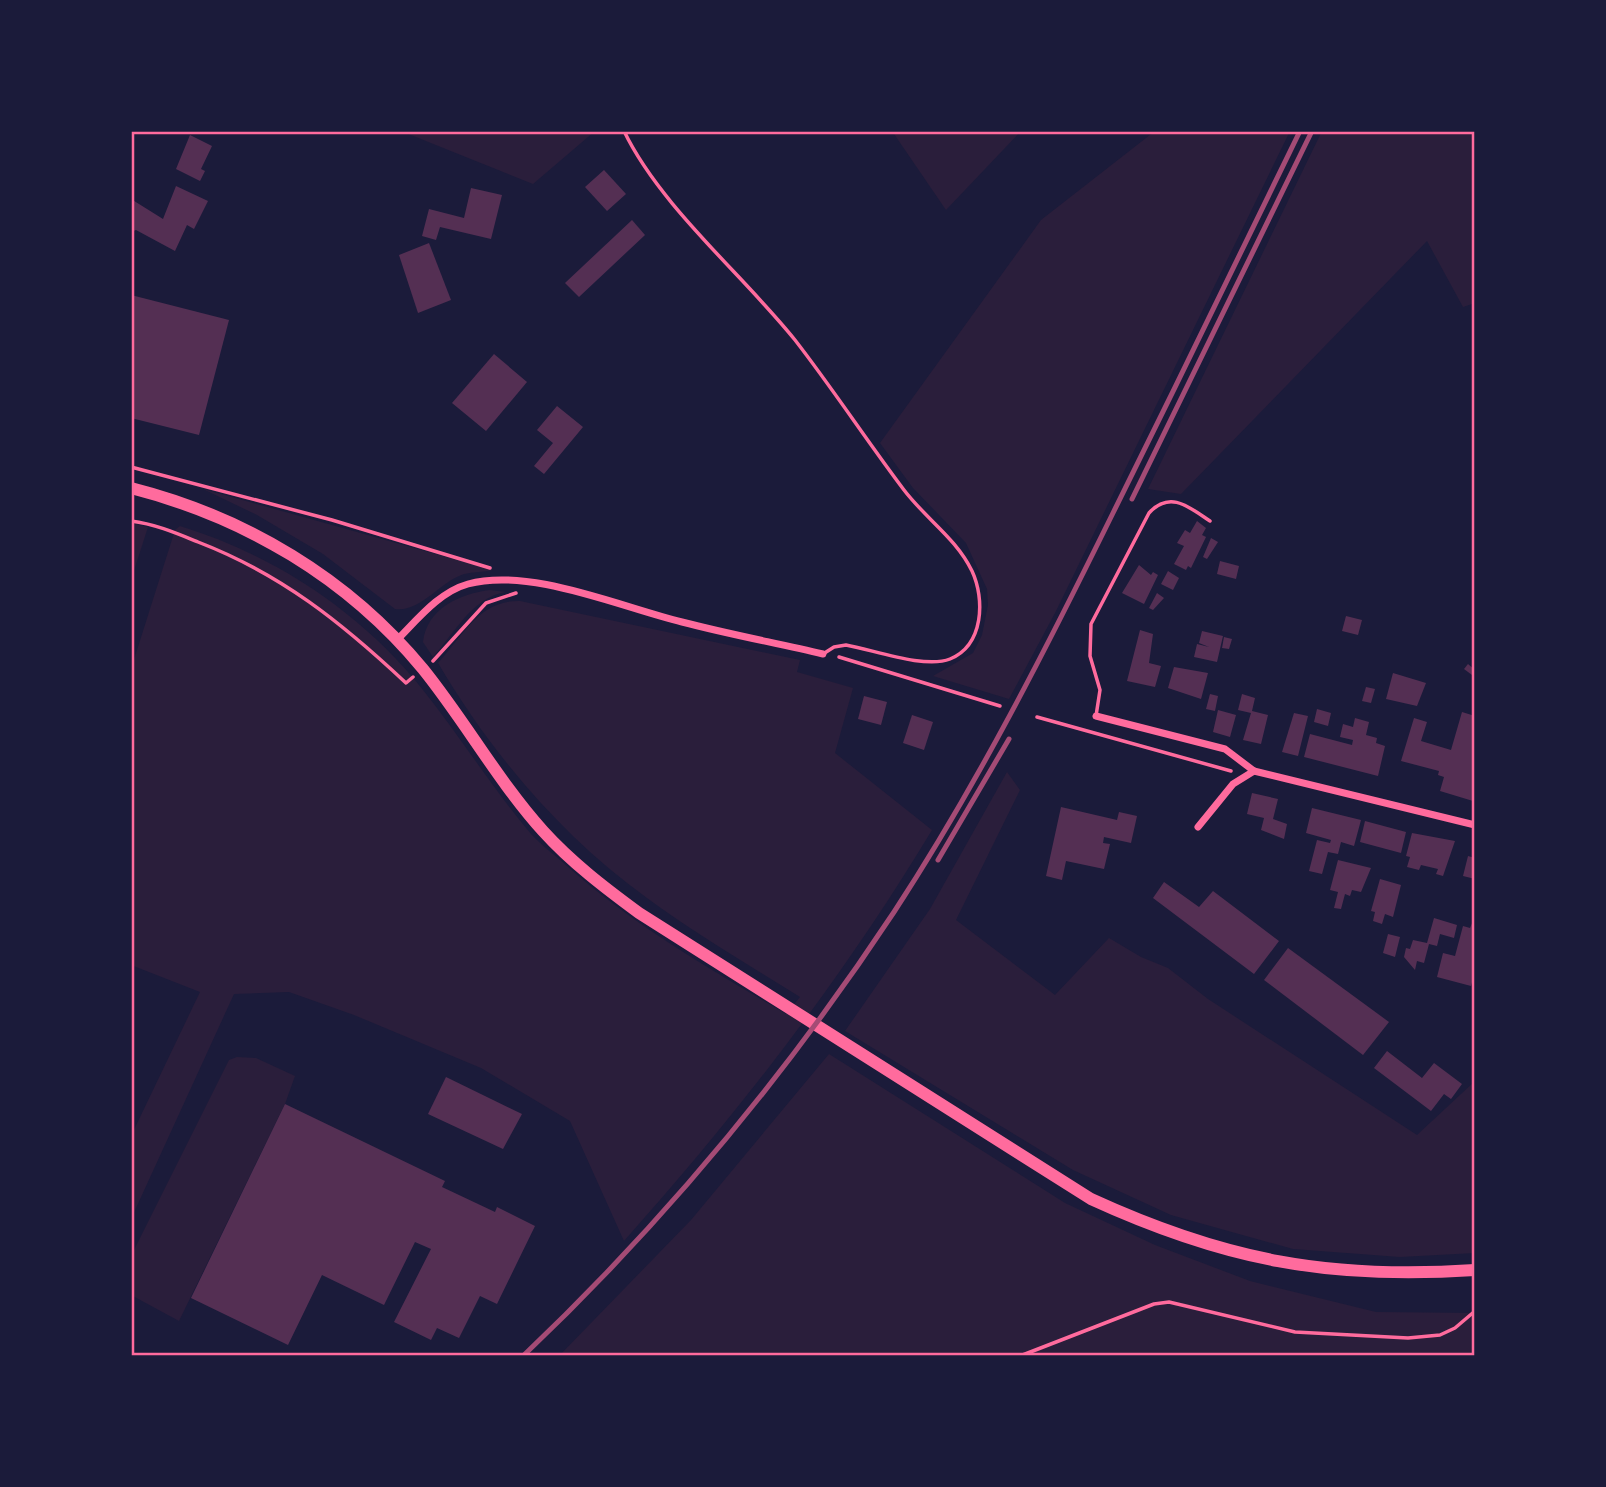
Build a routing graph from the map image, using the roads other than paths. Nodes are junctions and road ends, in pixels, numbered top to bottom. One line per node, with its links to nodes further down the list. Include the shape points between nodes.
1 (624, 131): 5 (lane, via 650,174 794,340 905,492 959,548 980,593 981,610 968,646 952,659 923,661 846,645)
2 (131, 488): 4 (main road, via 187,503 257,535 338,587)
3 (1210, 521): 6 (lane, via 1171,500 1149,513 1091,624 1090,656 1100,690)
4 (397, 640): 5 (street, via 442,597 465,584 495,579 549,586 683,623); 10 (main road, via 542,830 639,913 1091,1199 1167,1232 1245,1255 1347,1272)
5 (823, 654)
6 (1096, 716): 7 (street, via 1225,749)
7 (1254, 771): 8 (street); 9 (street, via 1233,784)
8 (1475, 825)
9 (1198, 827)
10 (1475, 1270)

